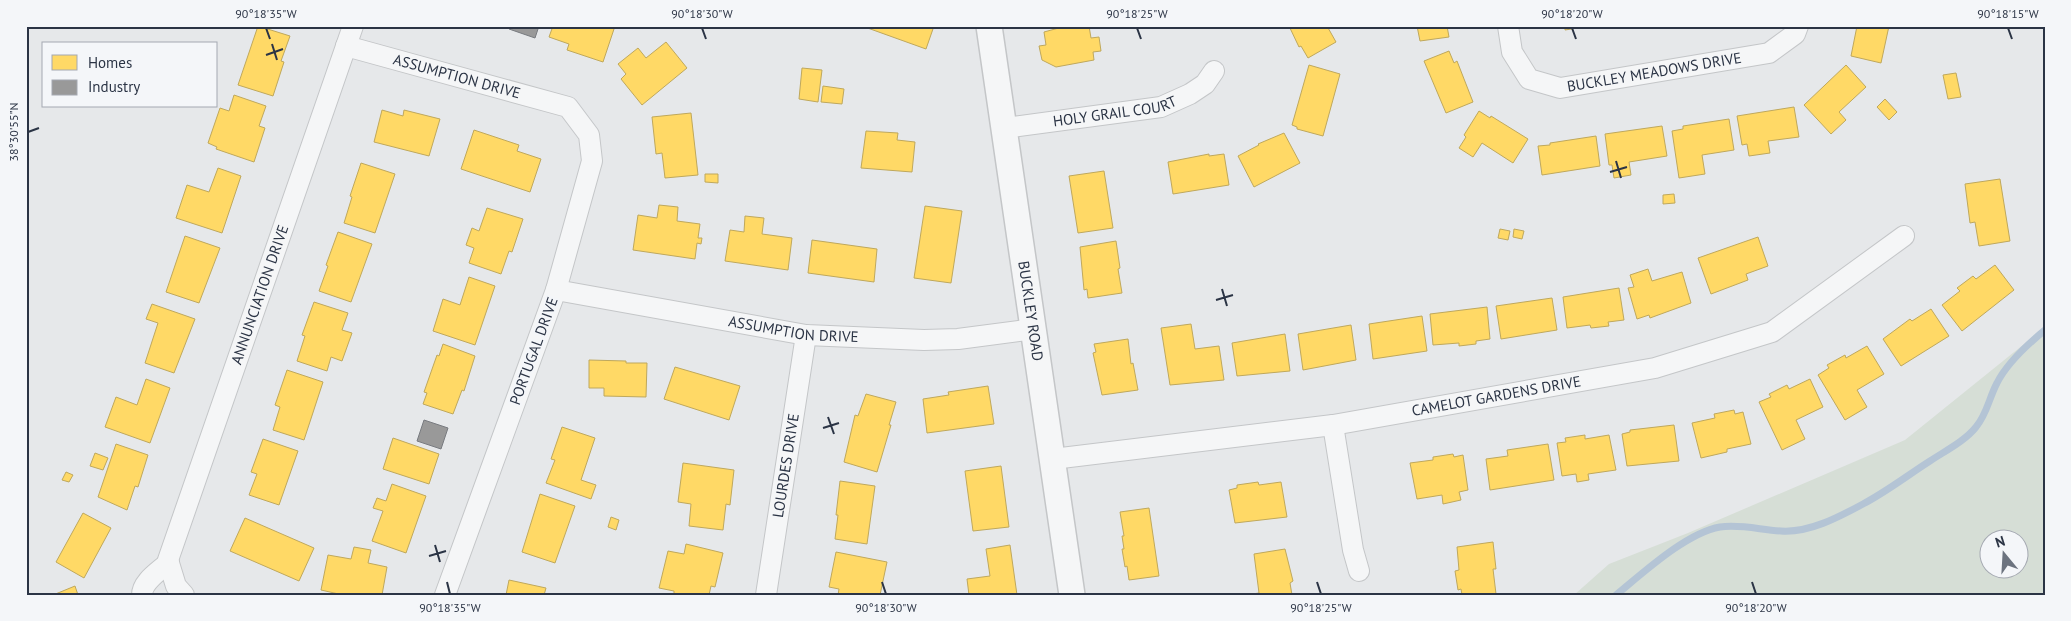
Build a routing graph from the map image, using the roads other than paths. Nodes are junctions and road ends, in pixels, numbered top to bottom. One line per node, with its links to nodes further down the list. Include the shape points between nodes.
1 (353, 26): 5 (street, ANNUNCIATION DRIVE)
2 (989, 26): 8 (street, BUCKLEY ROAD)
3 (1508, 26): 4 (street, BUCKLEY MEADOWS DRIVE, via 1512,52 1529,79 1560,88 1769,53 1795,34)
4 (1798, 26)
5 (346, 46): 7 (street, ASSUMPTION DRIVE); 15 (street, ANNUNCIATION DRIVE)
6 (1214, 72): 8 (street, HOLY GRAIL COURT, via 1205,84 1190,94 1161,107)
7 (568, 108): 10 (street, PORTUGAL DRIVE, via 589,135 592,161)
8 (1005, 128): 11 (street, BUCKLEY ROAD)
9 (1904, 236): 13 (street, CAMELOT GARDENS DRIVE, via 1772,332 1655,368)
10 (556, 290): 12 (street, ASSUMPTION DRIVE); 19 (street, PORTUGAL DRIVE)
11 (1034, 329): 12 (street, ASSUMPTION DRIVE, via 924,340); 14 (street, BUCKLEY ROAD)
12 (806, 335): 20 (street, LOURDES DRIVE)
13 (1333, 425): 14 (street, CAMELOT GARDENS DRIVE); 16 (street)
14 (1053, 459): 21 (street, BUCKLEY ROAD)
15 (169, 562): 17 (street); 18 (street, ANNUNCIATION DRIVE, via 142,589)
16 (1359, 572)
17 (180, 590)
18 (142, 595)
19 (445, 595)
20 (766, 595)
21 (1072, 595)

